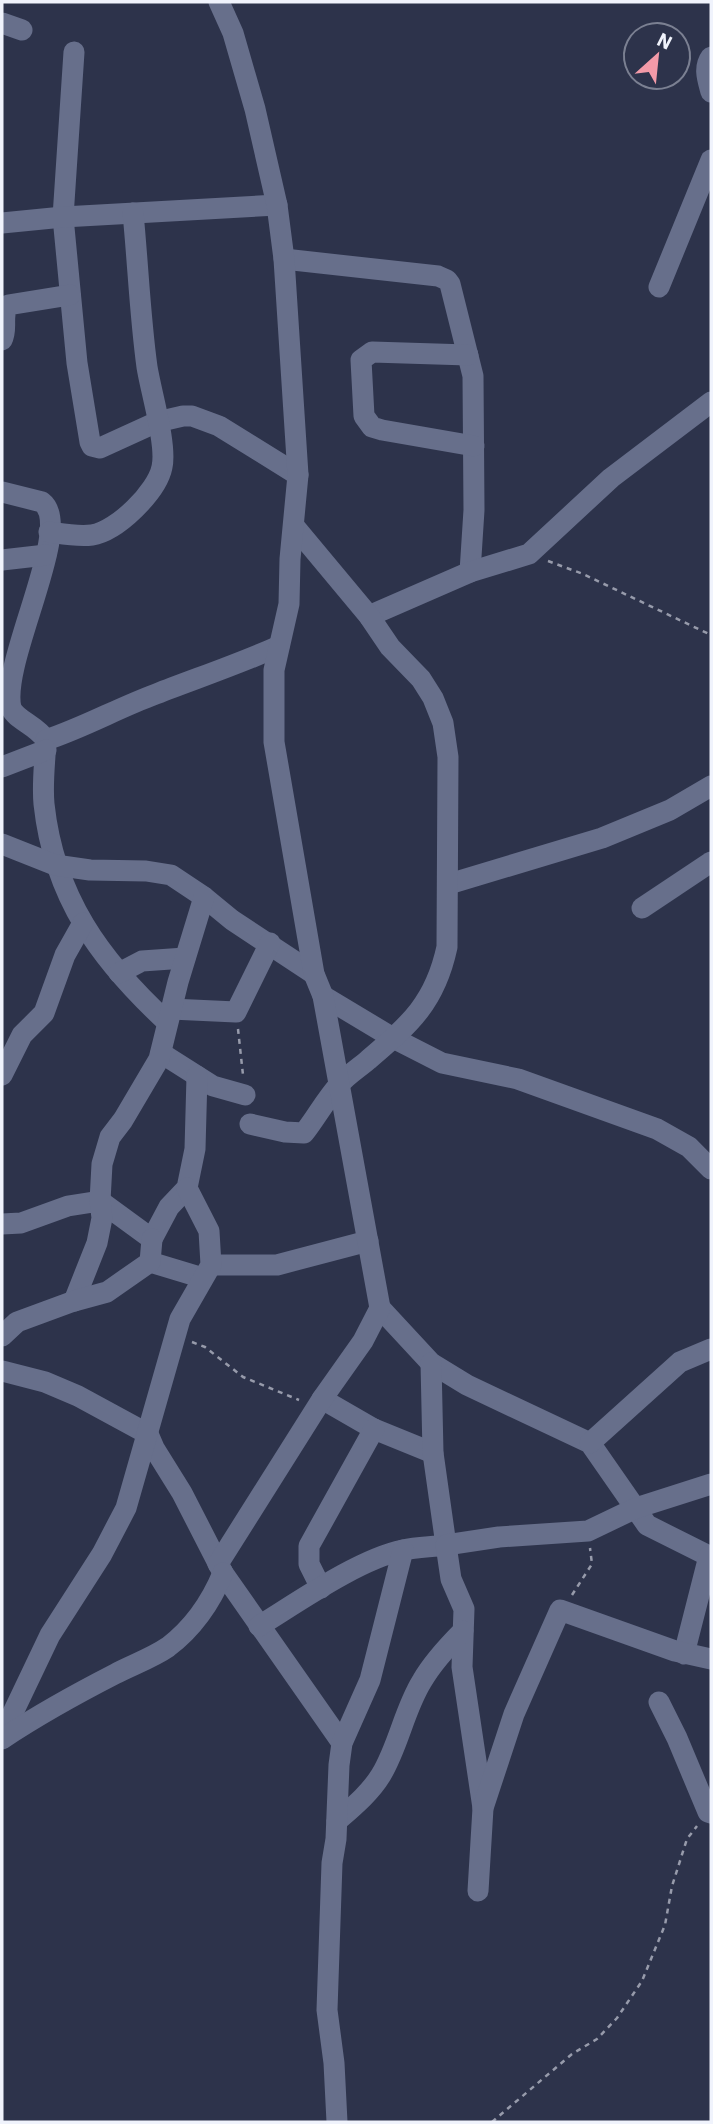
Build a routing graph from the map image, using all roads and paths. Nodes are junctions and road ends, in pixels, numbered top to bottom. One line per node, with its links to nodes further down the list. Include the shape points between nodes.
1 (219, 2): 6 (street, via 244,71)
2 (74, 52): 8 (street)
3 (711, 57): 4 (street, via 706,74)
4 (711, 92)
5 (711, 160): 11 (street)
6 (277, 205): 7 (street); 10 (street)
7 (133, 213): 8 (street); 16 (street, via 147,366)
8 (62, 217): 9 (street); 12 (street)
9 (2, 223)
10 (284, 260): 14 (street, via 443,277 450,284); 18 (street)
11 (659, 287)
12 (70, 295): 13 (street, via 9,304); 16 (street, via 76,363 92,446 100,447)
13 (2, 340)
14 (468, 355): 17 (street, via 473,376); 17 (street, via 365,355 361,360 364,416 372,427 382,430)
15 (711, 402): 22 (street, via 611,478)
16 (157, 422): 18 (street, via 200,417); 21 (street, via 163,465 143,500 101,533)
17 (474, 446): 25 (street)
18 (298, 475): 20 (street)
19 (2, 492): 21 (street, via 44,503)
20 (294, 526): 26 (street); 28 (street, via 289,604)
21 (49, 532): 23 (street)
22 (529, 554): 25 (street); 27 (path, via 583,574)
23 (46, 555): 24 (street); 29 (street, via 20,630 8,690 15,714 36,728)
24 (2, 560)
25 (470, 572): 26 (street)
26 (369, 616): 35 (street, via 390,647 421,679 443,723 448,757)
27 (711, 635)
28 (279, 646): 29 (street, via 154,694); 42 (street, via 274,670 275,742)
29 (46, 745): 30 (street); 34 (street, via 44,802)
30 (2, 767)
31 (711, 786): 35 (street, via 670,810 602,838)
32 (2, 844): 34 (street)
33 (711, 862): 37 (street)
34 (55, 865): 36 (street, via 163,872); 38 (street)
35 (449, 884): 46 (street, via 442,973 432,994)
36 (204, 897): 39 (street); 40 (street)
37 (642, 908)
38 (83, 923): 41 (street); 48 (street, via 65,955 44,1013 22,1035)
39 (270, 943): 42 (street); 44 (street)
40 (185, 958): 41 (street, via 142,961); 45 (street)
41 (120, 973): 45 (street, via 134,991)
42 (314, 974): 43 (street)
43 (323, 996): 46 (street); 50 (street)
44 (236, 1012): 45 (street); 51 (path)
45 (169, 1016): 47 (street)
46 (393, 1038): 50 (street); 53 (street, via 442,1063 518,1079 657,1129 690,1147)
47 (161, 1053): 49 (street); 55 (street, via 110,1137 102,1164)
48 (2, 1075)
49 (197, 1076): 51 (street); 54 (street, via 195,1149)
50 (339, 1085): 52 (street, via 304,1133); 58 (street)
51 (245, 1096)
52 (250, 1124)
53 (711, 1169)
54 (187, 1188): 57 (street, via 169,1207); 60 (street, via 209,1231)
55 (100, 1201): 56 (street); 57 (street); 61 (street, via 97,1243)
56 (2, 1224)
57 (152, 1239): 59 (street)
58 (368, 1241): 60 (street, via 276,1265); 62 (street)
59 (150, 1262): 60 (street); 61 (street, via 107,1292)
60 (207, 1272): 63 (street)
61 (74, 1300): 64 (street, via 17,1322)
62 (380, 1308): 66 (street); 68 (street)
63 (176, 1335): 68 (path, via 205,1347 243,1377 270,1389 298,1400); 70 (street)
64 (2, 1336)
65 (711, 1349): 71 (street, via 680,1362)
66 (431, 1363): 71 (street); 72 (street)
67 (2, 1371): 70 (street, via 78,1395)
68 (322, 1399): 69 (street); 79 (street)
69 (373, 1429): 72 (street); 80 (street, via 309,1546 309,1564)
70 (148, 1434): 79 (street); 87 (street, via 117,1528 50,1635)
71 (590, 1443): 74 (street)
72 (433, 1453): 76 (street)
73 (711, 1484): 74 (street)
74 (636, 1508): 75 (street); 78 (street, via 647,1525)
75 (588, 1531): 76 (street); 81 (path, via 592,1564)
76 (446, 1545): 77 (street); 83 (street, via 451,1579 464,1609)
77 (403, 1550): 80 (street); 88 (street, via 370,1680)
78 (710, 1556): 84 (street)
79 (220, 1569): 82 (street); 87 (street, via 210,1600 166,1648)
80 (321, 1588): 82 (street)
81 (560, 1610): 84 (street); 89 (street, via 514,1714)
82 (259, 1626): 88 (street)
83 (463, 1632): 89 (street, via 462,1667); 91 (street, via 421,1682 381,1775)
84 (684, 1654): 85 (street)
85 (711, 1659)
86 (659, 1702): 90 (street)
87 (3, 1739)
88 (342, 1743): 91 (street)
89 (483, 1808): 92 (street)
90 (709, 1813): 94 (path, via 687,1839 664,1925 642,1981 617,2018)
91 (337, 1821): 93 (street, via 327,2010)
92 (478, 1891)
93 (337, 2122)
94 (492, 2122)

